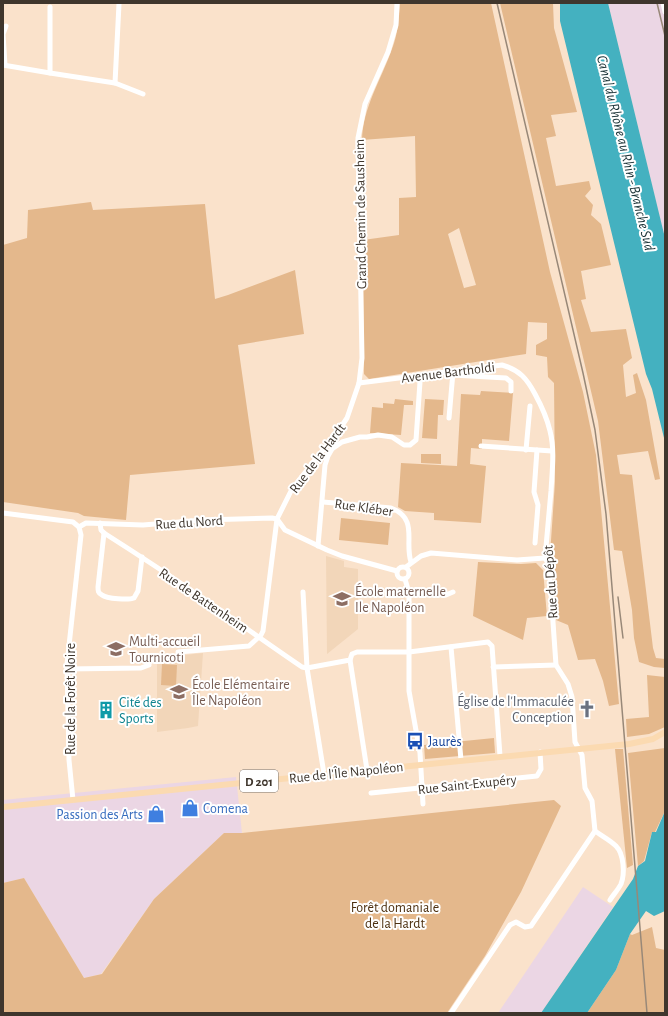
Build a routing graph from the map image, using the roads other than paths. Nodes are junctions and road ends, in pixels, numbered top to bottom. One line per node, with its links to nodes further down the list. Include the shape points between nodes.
1 (397, 3): 15 (street, Grand Chemin de Sausheim, via 396,25 388,52 365,104 358,138 362,358)
2 (663, 3): 5 (street)
3 (119, 4): 9 (street)
4 (50, 7): 8 (street)
5 (665, 12)
6 (6, 26): 7 (street, via 3,34)
7 (4, 65): 8 (street)
8 (50, 73): 9 (street)
9 (115, 83): 10 (street)
10 (143, 94)
11 (490, 366): 12 (street, Avenue Bartholdi); 14 (street); 22 (street, Avenue Bartholdi, via 502,365 522,374 539,402 550,430)
12 (453, 373): 13 (street, Avenue Bartholdi); 14 (street); 18 (street)
13 (419, 375): 15 (street, Avenue Bartholdi); 23 (street, via 416,440 410,445 404,445 392,437 378,435 339,443 330,452 326,462)
14 (489, 376): 16 (street, via 509,379)
15 (359, 383): 25 (street, Rue de la Hardt, via 344,423 292,489)
16 (511, 392)
17 (530, 406): 20 (street)
18 (449, 418)
19 (481, 446): 20 (street)
20 (526, 450): 21 (street)
21 (537, 450): 22 (street); 31 (street, via 534,492 538,505)
22 (552, 451): 34 (street, Rue du Dépôt)
23 (323, 502): 32 (street); 35 (street, Rue Kléber, via 391,508 399,512 409,525)
24 (3, 513): 27 (street, via 73,522)
25 (277, 519): 26 (street, Rue du Nord, via 143,525); 28 (street); 30 (street, Rue de la Hardt)
26 (100, 523): 27 (street, via 86,523); 29 (street)
27 (80, 526): 51 (street, Rue de la Forêt Noire)
28 (285, 530): 30 (street); 32 (street)
29 (104, 534): 33 (street, Rue de Battenheim); 33 (street, via 98,587 101,595 134,598 138,591)
30 (275, 534): 42 (street, Rue de la Hardt, via 263,631)
31 (535, 543)
32 (318, 546): 37 (street, via 342,556)
33 (142, 558): 42 (street, Rue de Battenheim)
34 (545, 558): 35 (street, via 517,560 431,553); 48 (street, Rue du Dépôt, via 548,565)
35 (411, 562): 36 (street)
36 (406, 567): 37 (street, via 401,567); 38 (street, via 409,573)
37 (397, 571): 38 (street, via 399,577)
38 (405, 579): 41 (street)
39 (303, 592): 50 (street)
40 (453, 592): 41 (street, via 446,595)
41 (409, 593): 45 (street)
42 (258, 638): 44 (street, via 249,646); 50 (street, Rue de Battenheim, via 302,667)
43 (451, 647): 45 (street); 49 (street, via 488,642 492,646); 56 (street)
44 (178, 652)
45 (409, 652): 46 (street, via 357,652 352,654); 57 (street, via 409,691)
46 (350, 660): 50 (street); 58 (street)
47 (149, 665): 51 (street, via 141,668)
48 (556, 665): 49 (street); 53 (street, via 568,684 572,697 575,742)
49 (493, 667): 55 (street)
50 (308, 668): 59 (street)
51 (67, 669): 62 (street, Rue de la Forêt Noire, via 69,760)
52 (665, 732): 53 (main road, Rue de l'Île Napoléon / D 201, via 642,742)
53 (578, 748): 54 (main road, Rue de l'Île Napoléon / D 201); 65 (street, via 582,755 585,788 592,801)
54 (540, 752): 55 (main road, Rue de l'Île Napoléon / D 201); 60 (street, Rue Saint-Exupéry, via 541,769 537,776)
55 (500, 756): 56 (main road, Rue de l'Île Napoléon / D 201)
56 (461, 760): 57 (main road, Rue de l'Île Napoléon / D 201)
57 (421, 765): 58 (main road, Rue de l'Île Napoléon / D 201); 60 (street)
58 (367, 770): 59 (main road, Rue de l'Île Napoléon / D 201)
59 (324, 774): 62 (main road, Rue de l'Île Napoléon / D 201)
60 (423, 788): 61 (street, Rue Saint-Exupéry); 63 (street)
61 (371, 793)
62 (73, 800): 64 (main road, Rue de l'Île Napoléon / D 201)
63 (423, 804)
64 (3, 807)
65 (595, 831): 66 (street, via 616,846 622,859 621,884); 67 (street, via 530,926 526,927 516,922 510,925)
66 (610, 900)
67 (451, 1013)

